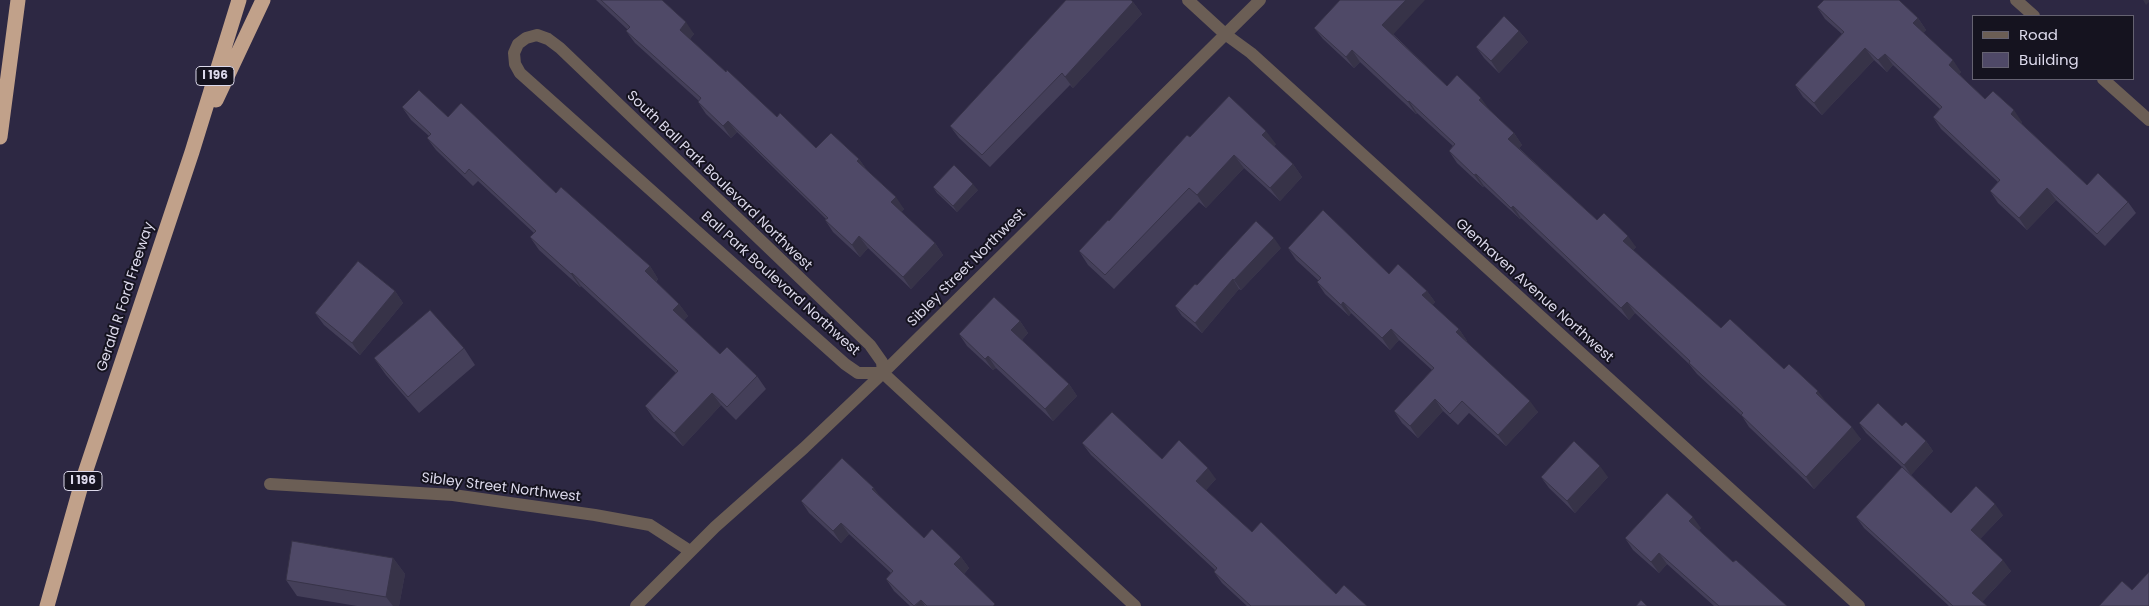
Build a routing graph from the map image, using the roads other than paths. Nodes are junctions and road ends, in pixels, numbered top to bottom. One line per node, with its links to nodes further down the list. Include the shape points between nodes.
1 (18, 0): 12 (highway)
2 (239, 0): 13 (highway, Gerald R Ford Freeway / I 196)
3 (263, 0): 13 (highway)
4 (1188, 0): 8 (street, Glenhaven Avenue Northwest)
5 (1260, 0): 8 (street, Sibley Street Northwest)
6 (2016, 0): 7 (street)
7 (2033, 15)
8 (1225, 34): 14 (street, Sibley Street Northwest); 20 (street, Glenhaven Avenue Northwest, via 1251,53)
9 (518, 44): 14 (street, Ball Park Boulevard Northwest, via 514,53 520,73 845,364 858,373); 14 (street, South Ball Park Boulevard Northwest, via 537,35 560,48 870,346 882,362)
10 (2104, 80): 11 (street)
11 (2149, 120)
12 (0, 137)
13 (192, 152): 17 (highway, Gerald R Ford Freeway / I 196, via 82,482)
14 (883, 373): 16 (street, Sibley Street Northwest); 19 (street)
15 (270, 484): 16 (street, Sibley Street Northwest, via 453,495 595,516 650,525)
16 (690, 551): 18 (street, Sibley Street Northwest)
17 (47, 606)
18 (636, 606)
19 (1135, 606)
20 (1858, 606)

